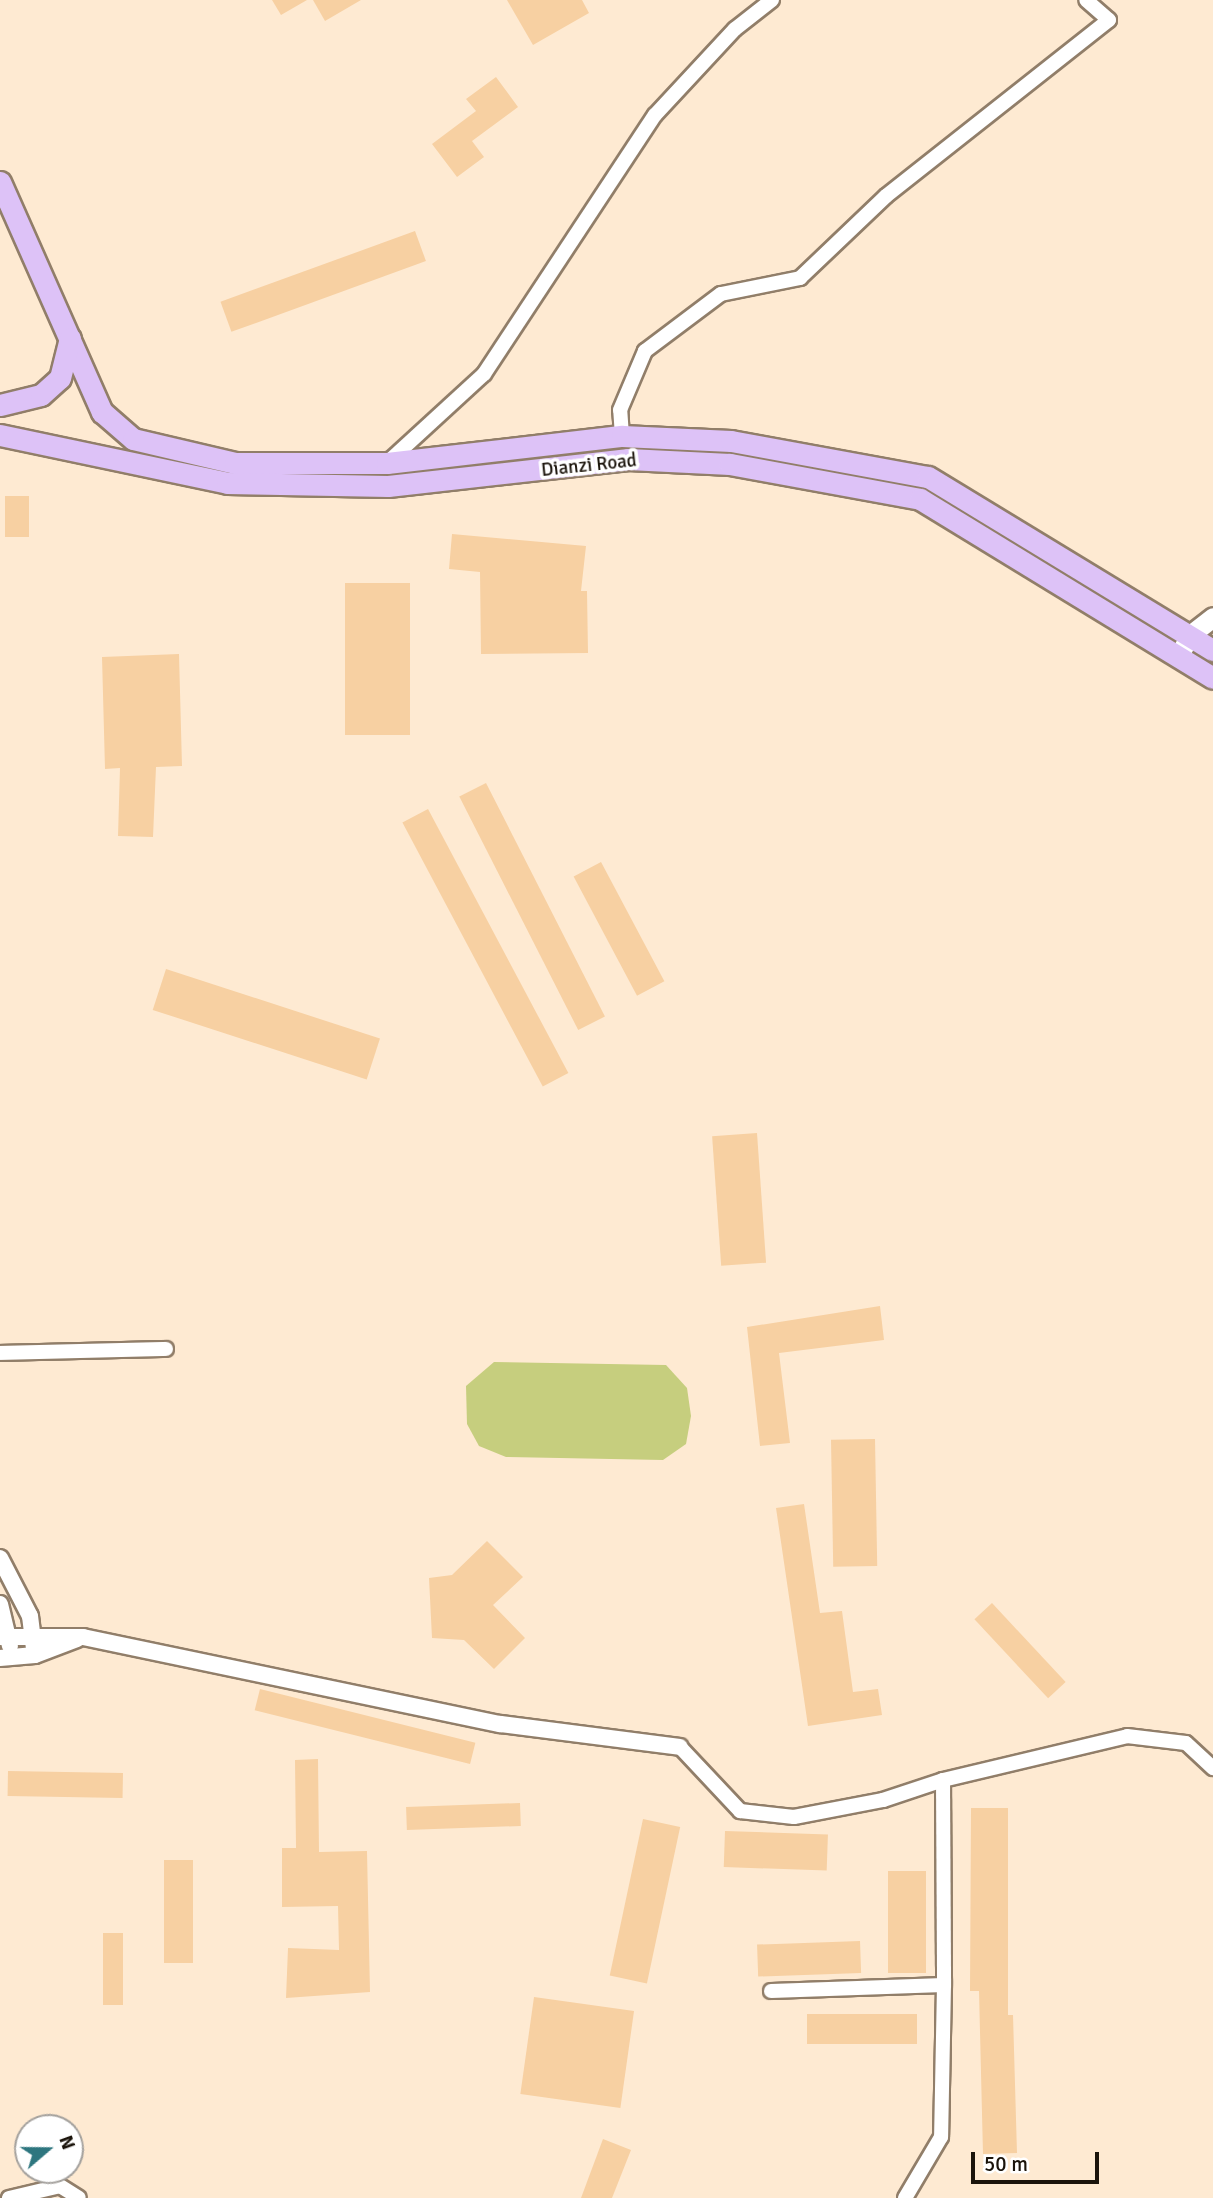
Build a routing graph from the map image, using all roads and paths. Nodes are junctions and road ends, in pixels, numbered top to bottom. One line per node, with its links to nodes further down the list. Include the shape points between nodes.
1 (772, 0): 8 (street, via 735,29 655,115 484,374)
2 (1086, 0): 7 (street, via 1109,20 886,196 800,278 721,294 646,351 620,410)
3 (2, 191): 4 (main road, Dianzi Road)
4 (70, 338): 5 (main road, via 60,378 41,395); 8 (main road, Dianzi Road, via 102,412 133,439 235,463)
5 (0, 404)
6 (0, 435): 13 (main road, Dianzi Road, via 228,483 388,486 628,458 730,464 879,491 919,499)
7 (622, 436): 8 (main road, Dianzi Road); 11 (main road, Dianzi Road, via 732,441 928,477)
8 (387, 463)
9 (1213, 617): 11 (main road)
10 (1213, 625): 11 (main road)
11 (1190, 635): 12 (main road, Dianzi Road); 13 (main road)
12 (1213, 650)
13 (1179, 655): 14 (main road, Dianzi Road)
14 (1213, 678)
15 (166, 1349): 16 (street)
16 (0, 1353)
17 (0, 1558): 19 (street, via 18,1584)
18 (0, 1604): 20 (street)
19 (31, 1633): 20 (street); 21 (street); 22 (street)
20 (4, 1637): 23 (street)
21 (83, 1637): 22 (street); 24 (street, via 501,1724)
22 (35, 1655): 23 (street)
23 (6, 1657)
24 (680, 1747): 26 (street, via 740,1811 794,1817 883,1800)
25 (1213, 1768): 26 (street, via 1186,1743 1127,1735)
26 (943, 1780): 27 (street)
27 (944, 1985): 28 (street); 31 (street, via 941,2137)
28 (771, 1992)
29 (9, 2198): 30 (street, via 60,2186)
30 (79, 2198)
31 (905, 2198)

